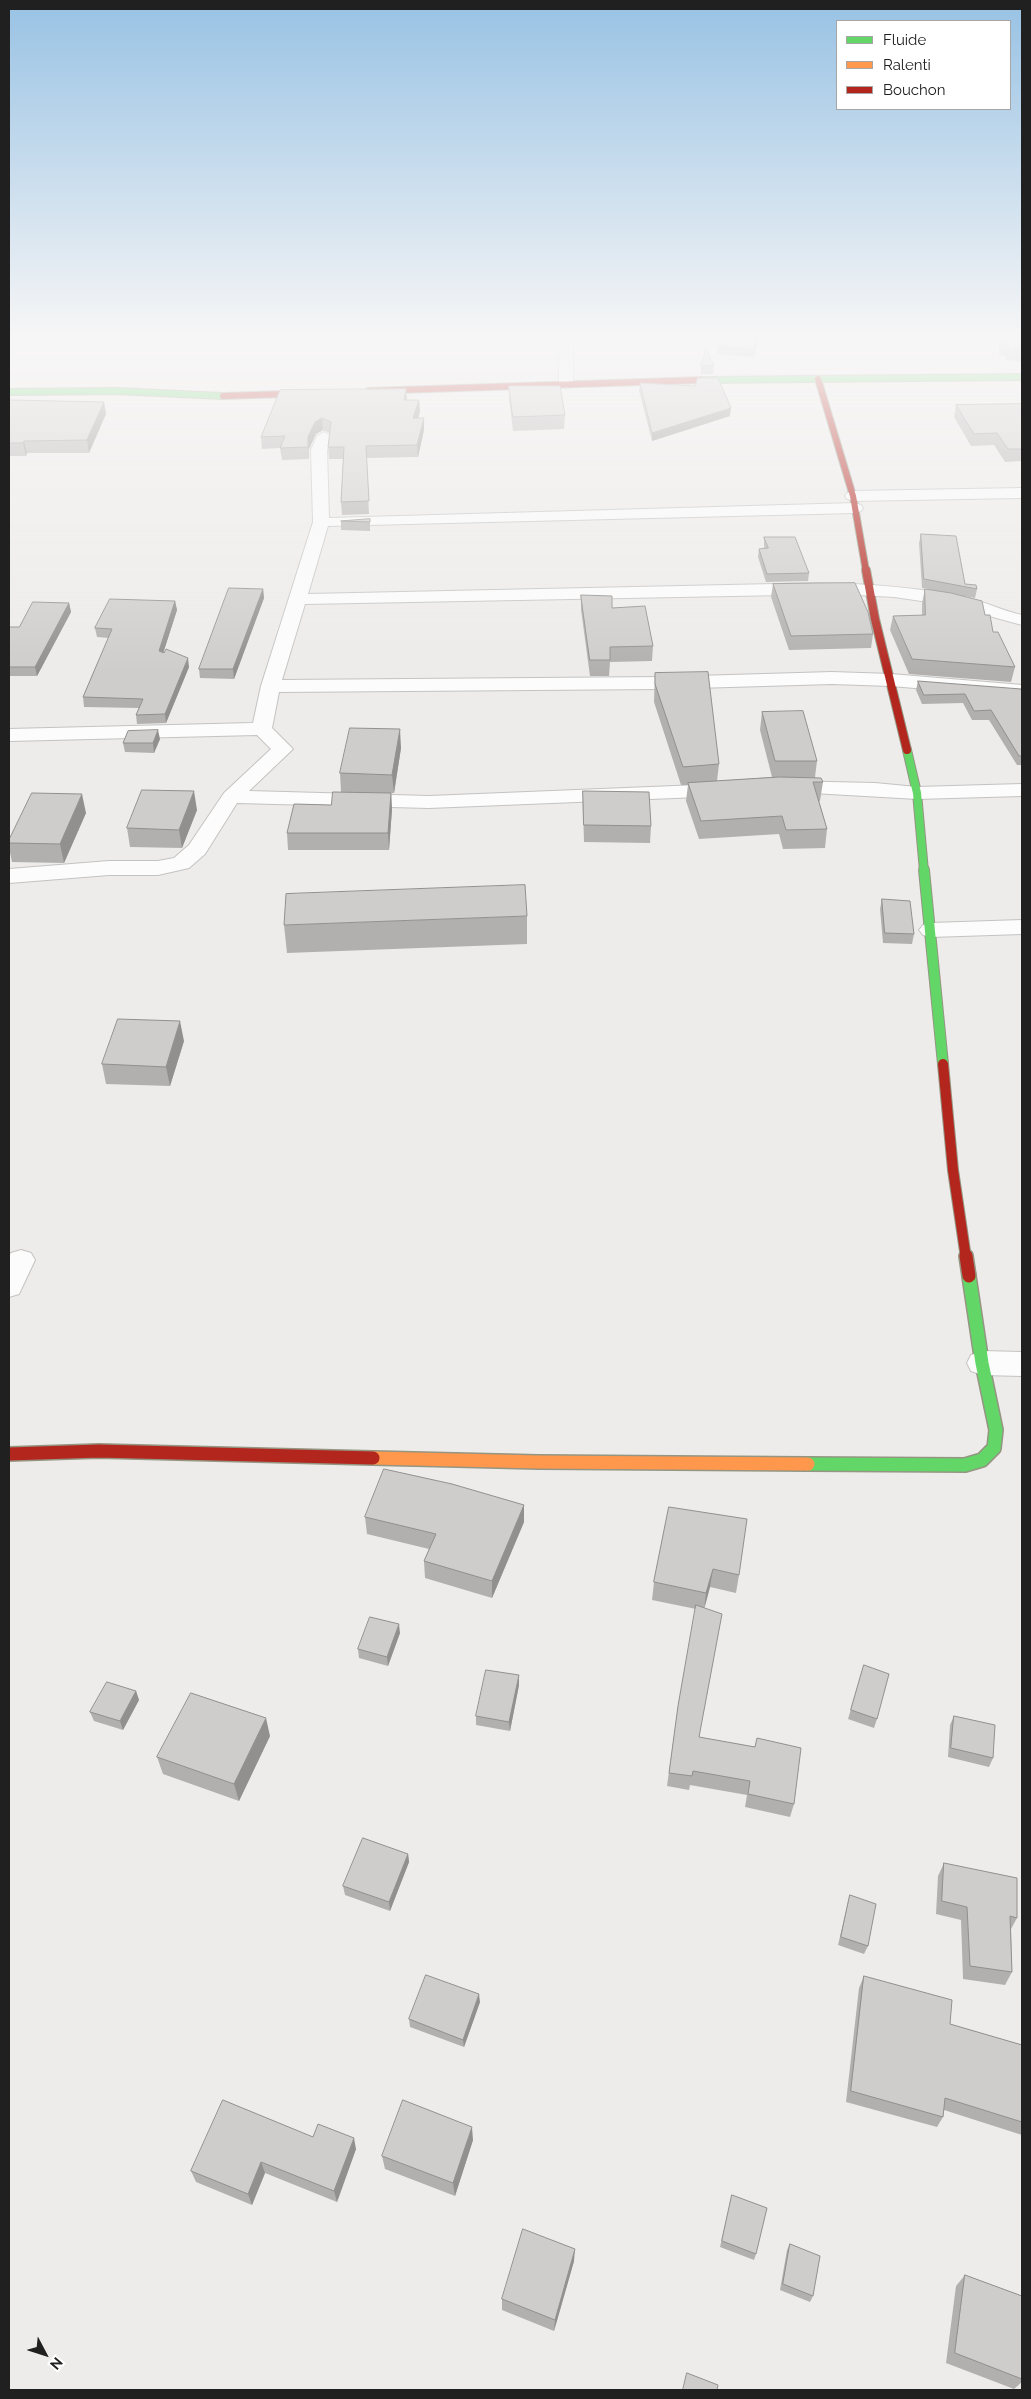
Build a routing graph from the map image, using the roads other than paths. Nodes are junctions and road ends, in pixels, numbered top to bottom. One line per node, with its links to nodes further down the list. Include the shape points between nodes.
1 (319, 450): 5 (street)
2 (839, 450): 4 (street)
3 (1022, 493): 4 (street)
4 (854, 502): 5 (street); 6 (street)
5 (321, 522): 7 (street)
6 (869, 589): 7 (street, via 762,588); 8 (street, via 952,599); 9 (street)
7 (300, 599): 10 (street)
8 (1022, 620)
9 (891, 680): 10 (street, via 832,678 662,683); 11 (street); 15 (street)
10 (271, 686): 12 (street)
11 (1022, 691)
12 (262, 729): 13 (street); 16 (street, via 282,749)
13 (9, 736)
14 (1022, 790): 15 (street)
15 (917, 793): 16 (street, via 753,788 429,802); 19 (street)
16 (231, 797): 17 (street, via 197,848 181,863 158,868 109,868)
17 (9, 876)
18 (1022, 927): 19 (street)
19 (931, 930): 22 (street, via 953,1170)
20 (21, 1260): 21 (street)
21 (9, 1286)
22 (982, 1363): 23 (street); 24 (street, via 996,1430 994,1448 982,1460 965,1465 529,1461 99,1451)
23 (1022, 1364)
24 (9, 1454)

